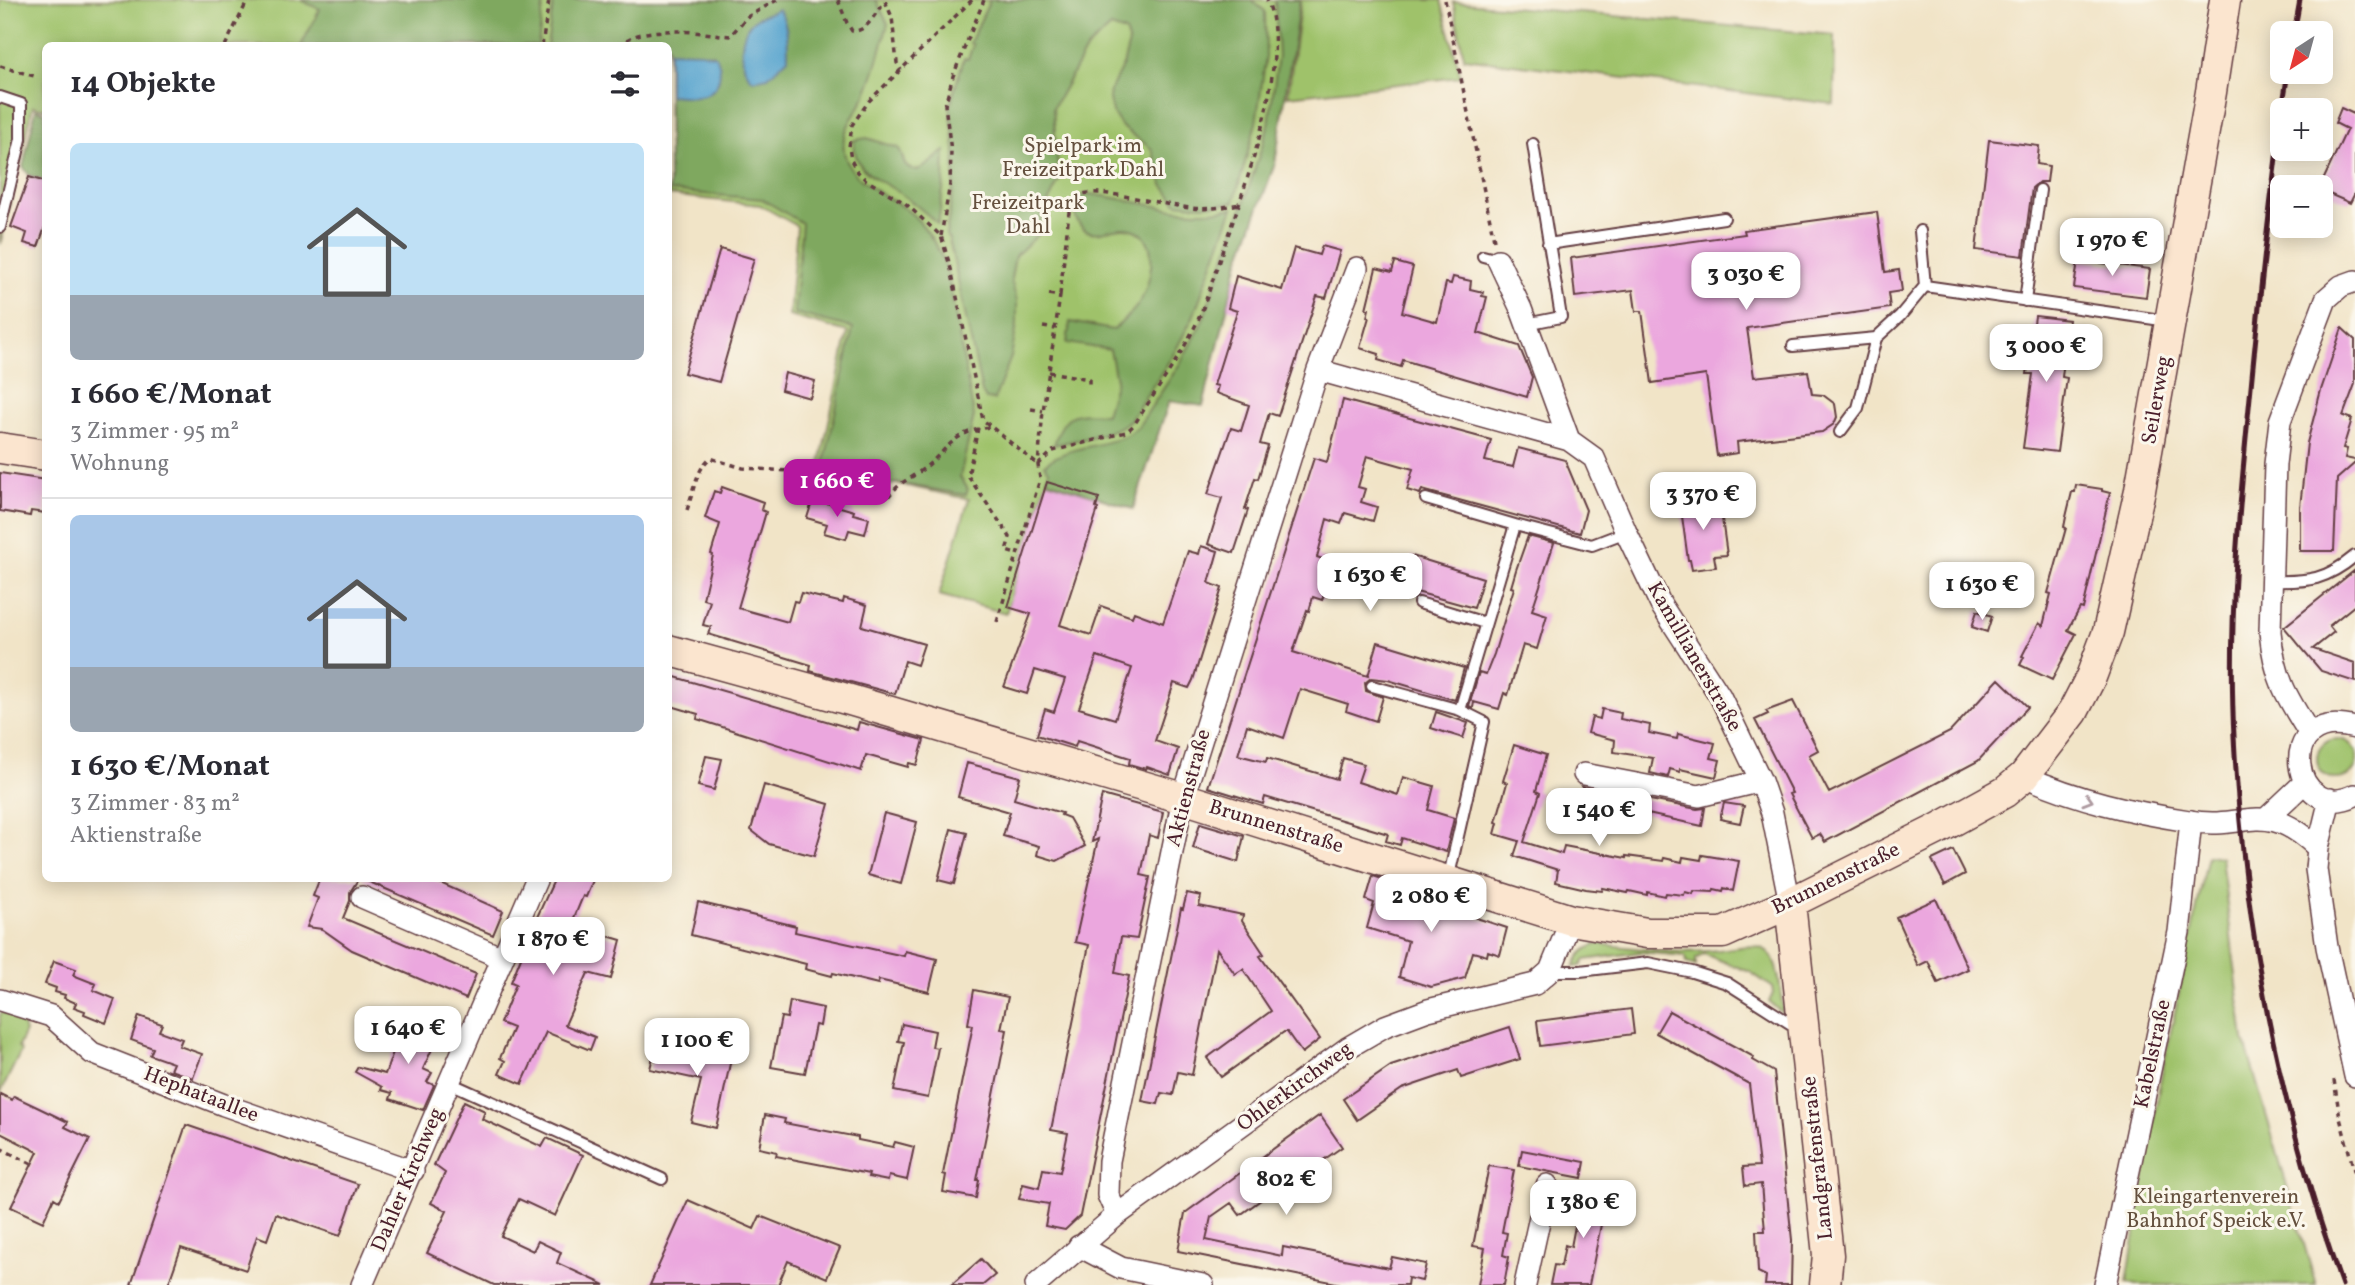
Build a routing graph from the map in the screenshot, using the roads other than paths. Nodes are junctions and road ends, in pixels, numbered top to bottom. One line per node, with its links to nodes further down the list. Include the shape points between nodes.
1 (2225, 0): 14 (street, Seilerweg)
2 (0, 97): 6 (lane, via 21,104 21,139)
3 (1533, 144): 8 (lane)
4 (2040, 190): 13 (lane)
5 (1724, 218): 8 (lane)
6 (0, 227)
7 (1920, 231): 12 (lane)
8 (1548, 244): 15 (lane, via 1560,317)
9 (1490, 258): 15 (street)
10 (1357, 268): 18 (street, Aktienstraße)
11 (2355, 281): 27 (street, via 2326,299 2280,421)
12 (1925, 286): 13 (lane); 16 (lane)
13 (2025, 301): 14 (lane)
14 (2171, 322): 36 (street, Seilerweg, via 2108,632 2073,712)
15 (1526, 324): 20 (street)
16 (1877, 338): 17 (lane); 19 (lane, via 1858,408)
17 (1793, 346)
18 (1318, 370): 20 (street); 40 (street, Aktienstraße)
19 (1840, 432)
20 (1569, 440): 25 (street, Kamillianerstraße, via 1594,458)
21 (0, 448): 22 (street)
22 (42, 454)
23 (1426, 499): 24 (lane)
24 (1515, 525): 25 (lane, via 1592,545); 29 (lane)
25 (1626, 532): 37 (street, Kamillianerstraße, via 1661,605 1720,696)
26 (2355, 556): 27 (lane, via 2337,571 2315,579)
27 (2272, 581): 34 (street, via 2272,655 2282,689)
28 (1419, 603): 29 (lane)
29 (1485, 623): 32 (lane)
30 (672, 651): 40 (street, Brunnenstraße)
31 (1372, 686): 32 (lane)
32 (1460, 710): 45 (lane, via 1484,722)
33 (2355, 728): 34 (street, via 2337,723)
34 (2310, 734): 38 (street, via 2302,744 2299,763)
35 (1584, 774): 37 (street, via 1699,796)
36 (2024, 776): 43 (street, one-way to 43, via 2108,807); 48 (street, Brunnenstraße, via 1967,814)
37 (1761, 781): 48 (street, Kamillianerstraße)
38 (2304, 783): 41 (street); 42 (street)
39 (2355, 795): 41 (street)
40 (1183, 798): 45 (street, Brunnenstraße); 59 (street, Aktienstraße, via 1109,1161 1108,1195)
41 (2330, 799): 44 (street)
42 (2267, 818): 43 (street); 44 (street, via 2301,831)
43 (2191, 821): 66 (street, Kabelstraße, via 2179,932)
44 (2318, 848): 54 (street, via 2316,869)
45 (1448, 880): 49 (street, Brunnenstraße)
46 (535, 882): 50 (street, Dahler Kirchweg)
47 (362, 897): 50 (street)
48 (1790, 903): 49 (street, Brunnenstraße, via 1723,933 1647,933); 53 (street, Landgrafenstraße)
49 (1571, 920): 51 (street)
50 (502, 958): 55 (street, Dahler Kirchweg)
51 (1550, 971): 53 (lane, Ohlerkirchweg, via 1648,962 1692,972 1727,983); 59 (street, Ohlerkirchweg, via 1535,984 1429,1010 1385,1026 1349,1047)
52 (0, 1000): 56 (street, Hephataallee, via 51,1016 92,1053 223,1105)
53 (1804, 1032): 65 (street, Landgrafenstraße, via 1828,1255)
54 (2344, 1077)
55 (450, 1083): 56 (street, Dahler Kirchweg); 57 (lane)
56 (413, 1171): 61 (street, Dahler Kirchweg)
57 (662, 1179)
58 (1547, 1185): 64 (street)
59 (1117, 1215): 60 (street, Ohlerkirchweg)
60 (1079, 1246): 62 (street, Ohlerkirchweg); 63 (street, via 1121,1268)
61 (362, 1285)
62 (1036, 1285)
63 (1203, 1285)
64 (1525, 1285)
65 (1825, 1285)
66 (2105, 1285)

